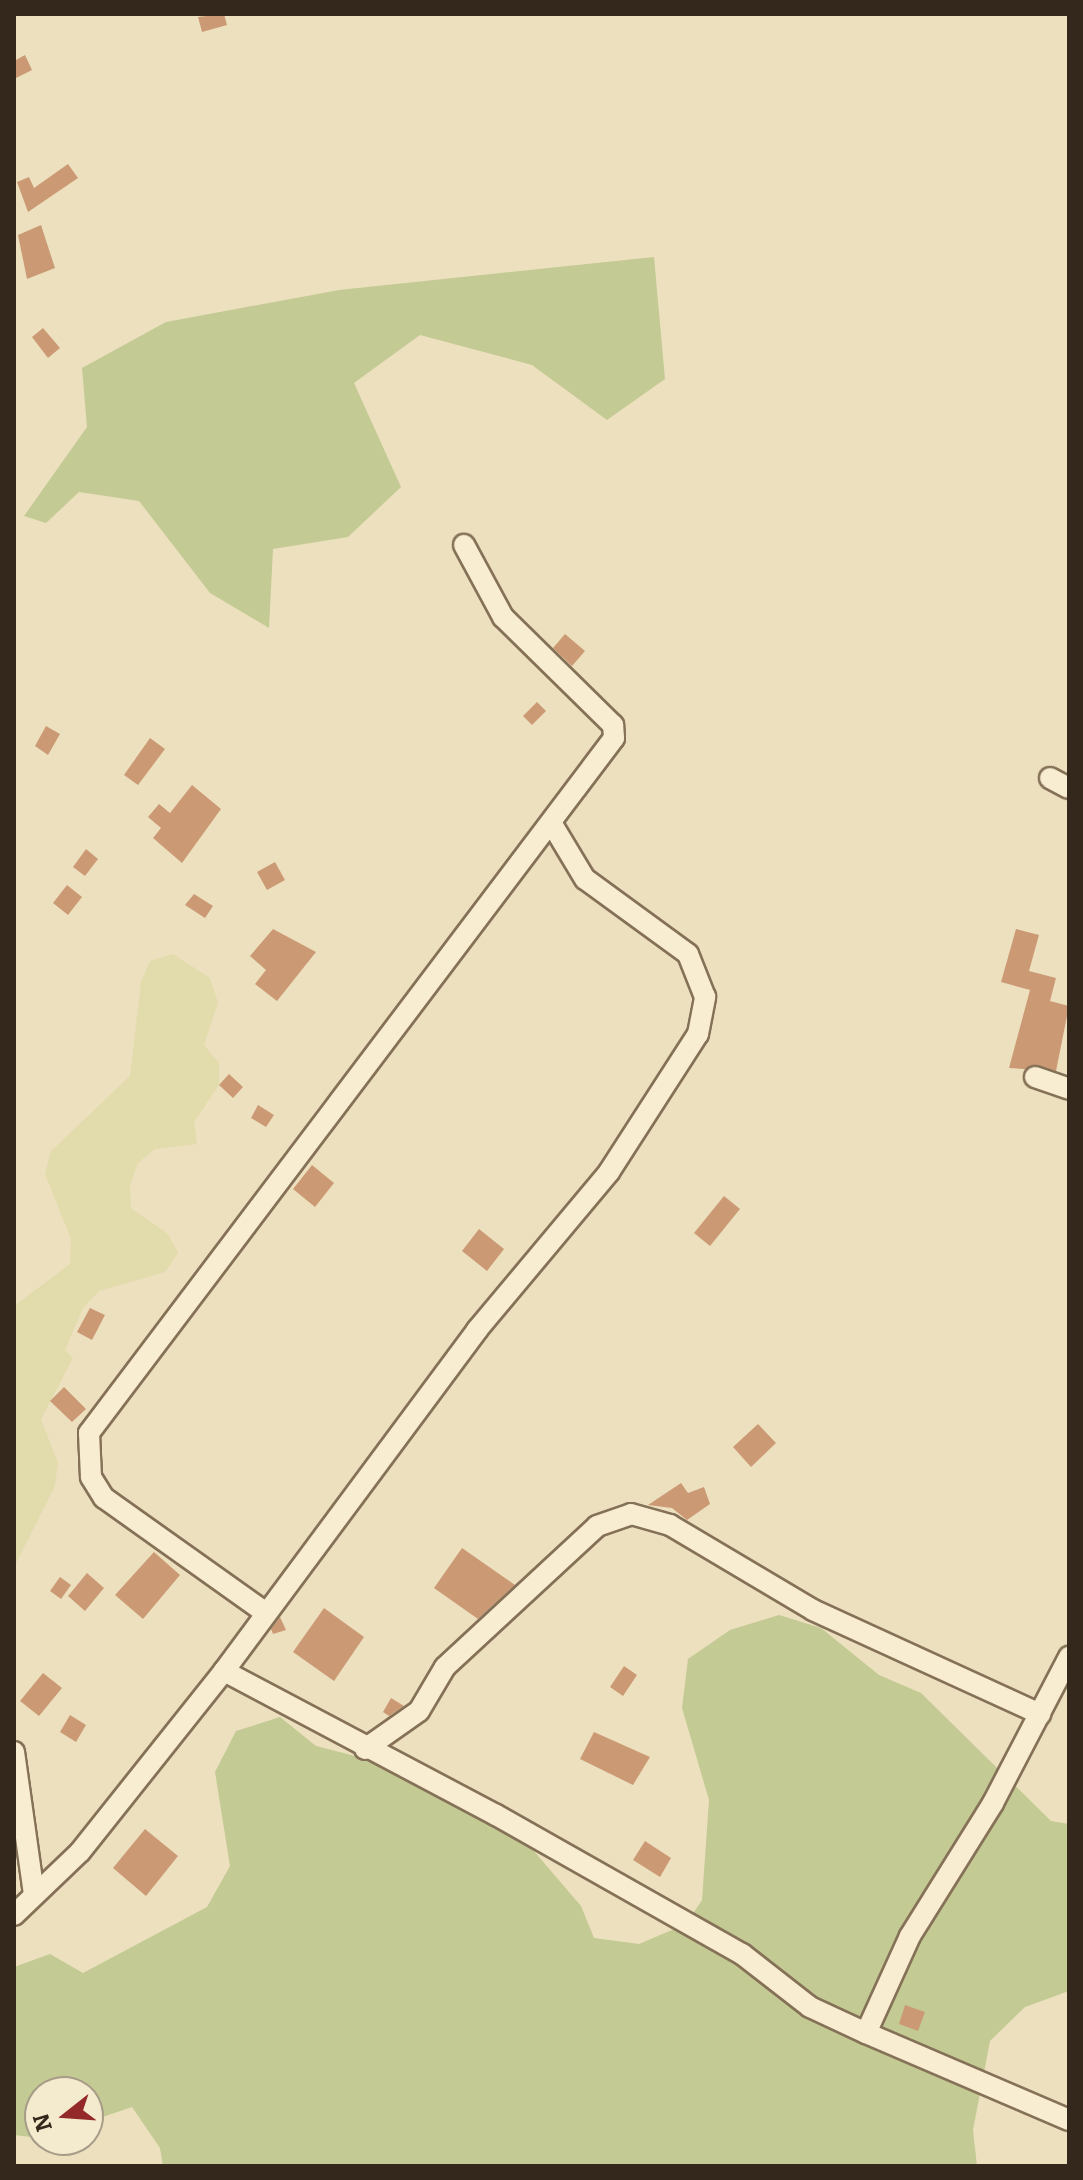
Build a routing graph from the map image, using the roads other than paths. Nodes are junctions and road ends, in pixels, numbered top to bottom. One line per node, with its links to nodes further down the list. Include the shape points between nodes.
1 (464, 545): 4 (street, via 503,617 613,725 614,738)
2 (1050, 778): 3 (street)
3 (1069, 788)
4 (552, 824): 7 (street, via 585,879 688,954 705,997 698,1034 609,1172 477,1330); 7 (street, via 89,1433 91,1477 104,1498)
5 (1035, 1077): 6 (street)
6 (1069, 1089)
7 (266, 1613): 9 (street)
8 (1069, 1657): 10 (street)
9 (224, 1671): 11 (street); 13 (street, via 80,1852)
10 (1040, 1714): 11 (street, via 813,1610 670,1525 631,1514 597,1526 445,1667 419,1711); 15 (street, via 910,1936)
11 (365, 1749): 15 (street, via 742,1954 810,2007)
12 (14, 1752): 13 (street)
13 (34, 1894): 14 (street)
14 (14, 1915)
15 (866, 2033): 16 (street)
16 (1069, 2120)

